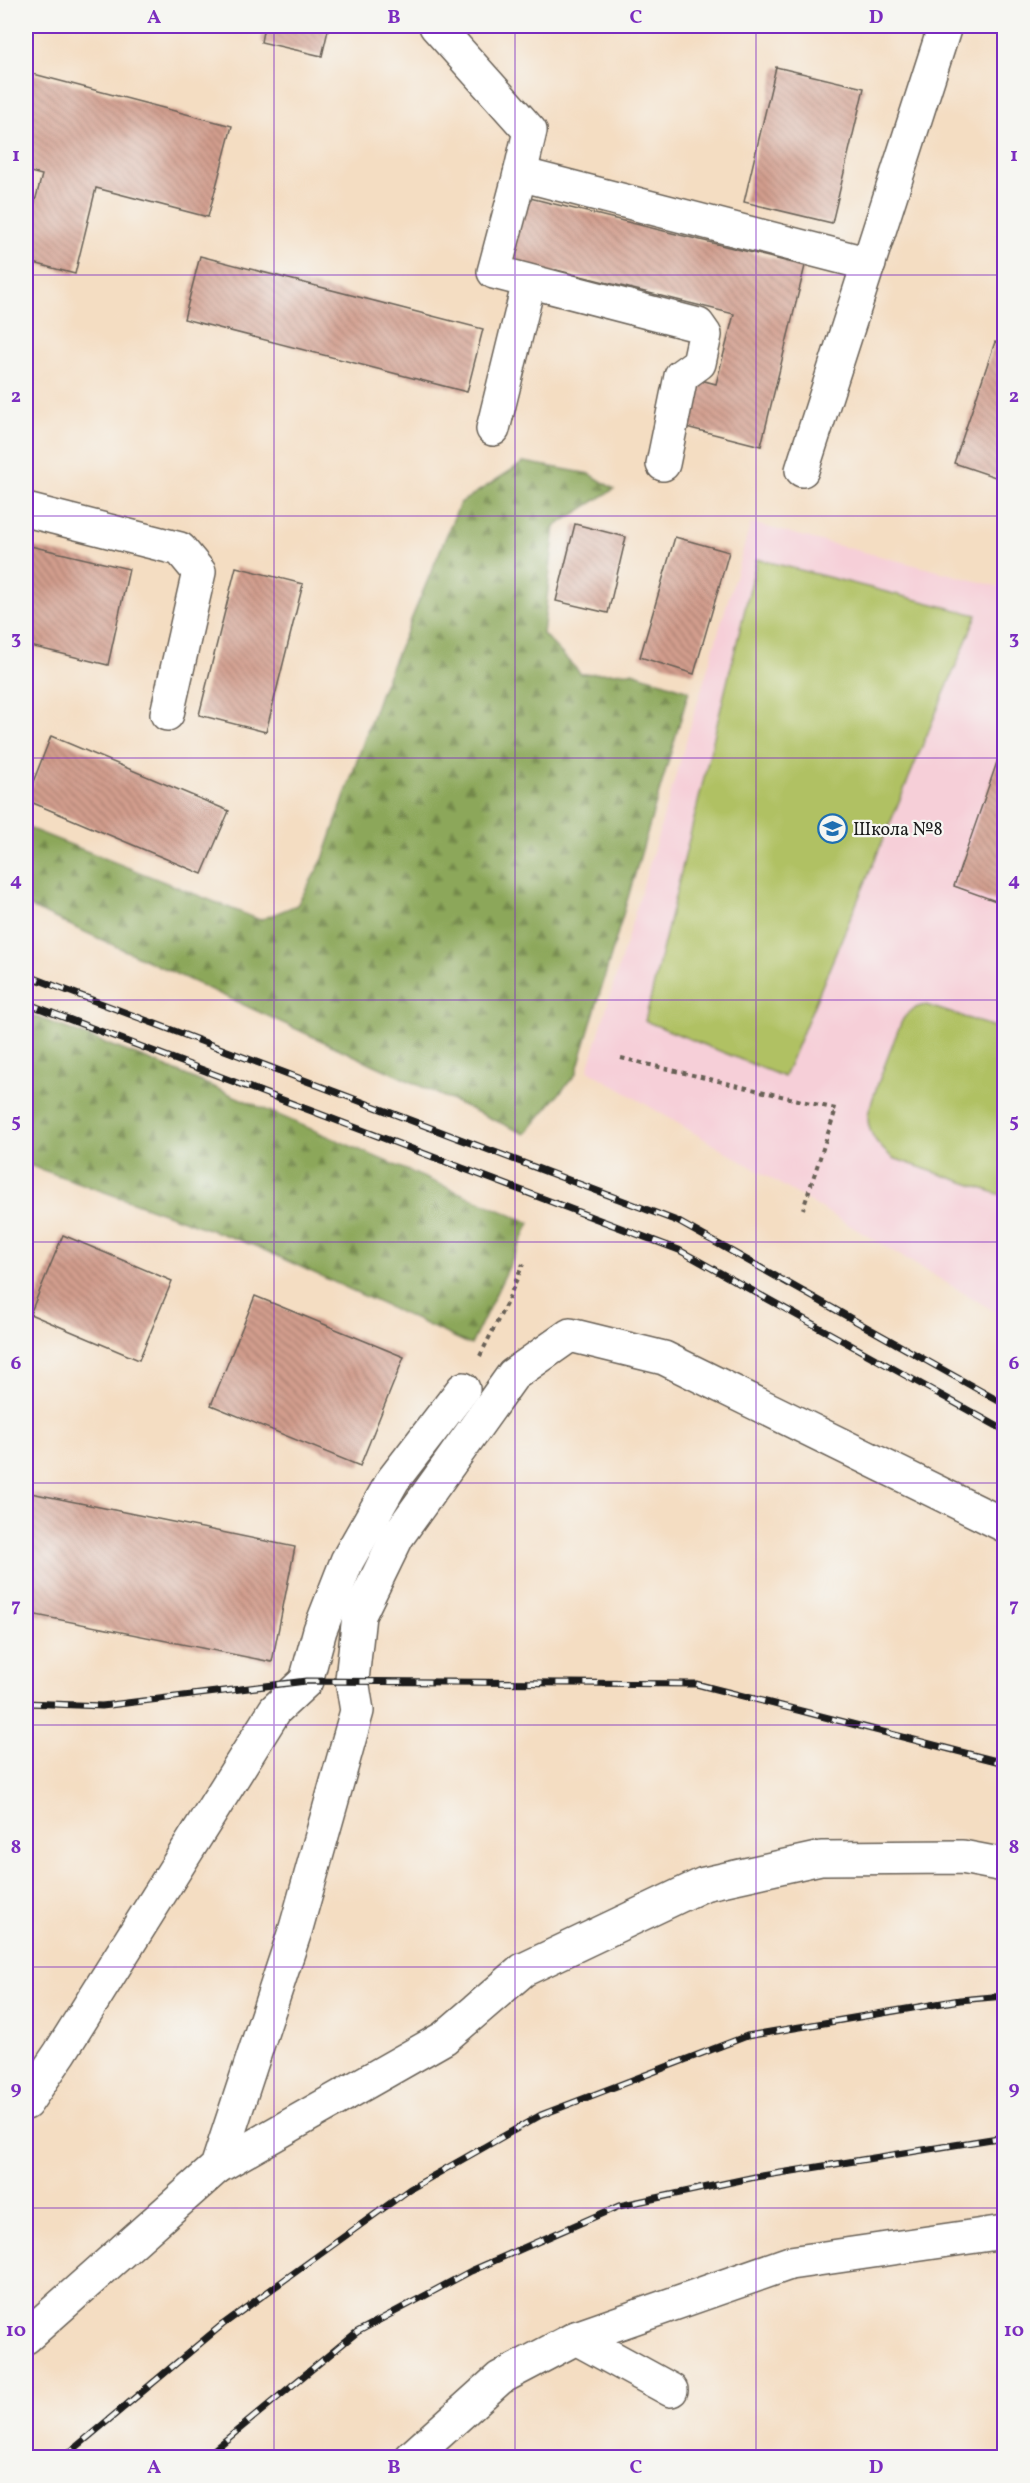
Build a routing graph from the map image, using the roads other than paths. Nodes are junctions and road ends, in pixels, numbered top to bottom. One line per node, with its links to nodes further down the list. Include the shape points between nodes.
1 (436, 26): 3 (street, via 530,131)
2 (945, 26): 4 (street)
3 (520, 174): 4 (street); 5 (street, via 494,272)
4 (868, 264): 8 (street)
5 (529, 282): 6 (street); 7 (street, via 698,326 705,335 699,363 681,376)
6 (493, 429)
7 (663, 464)
8 (802, 470)
9 (26, 510): 10 (street, via 180,549 199,572)
10 (167, 714)
11 (463, 1389): 14 (street, via 393,1480 347,1561 320,1630 306,1681 275,1710)
12 (1005, 1525): 15 (street, via 664,1358 570,1335 513,1375 397,1537 358,1615 352,1680 357,1711 296,1928)
13 (1005, 1865): 15 (street, via 962,1857 821,1858 704,1884 523,1970 444,2038)
14 (26, 2103)
15 (217, 2167): 17 (street)
16 (1005, 2232): 18 (street, via 790,2263)
17 (26, 2337)
18 (576, 2338): 19 (street); 20 (street, via 500,2378)
19 (671, 2390)
20 (411, 2457)

